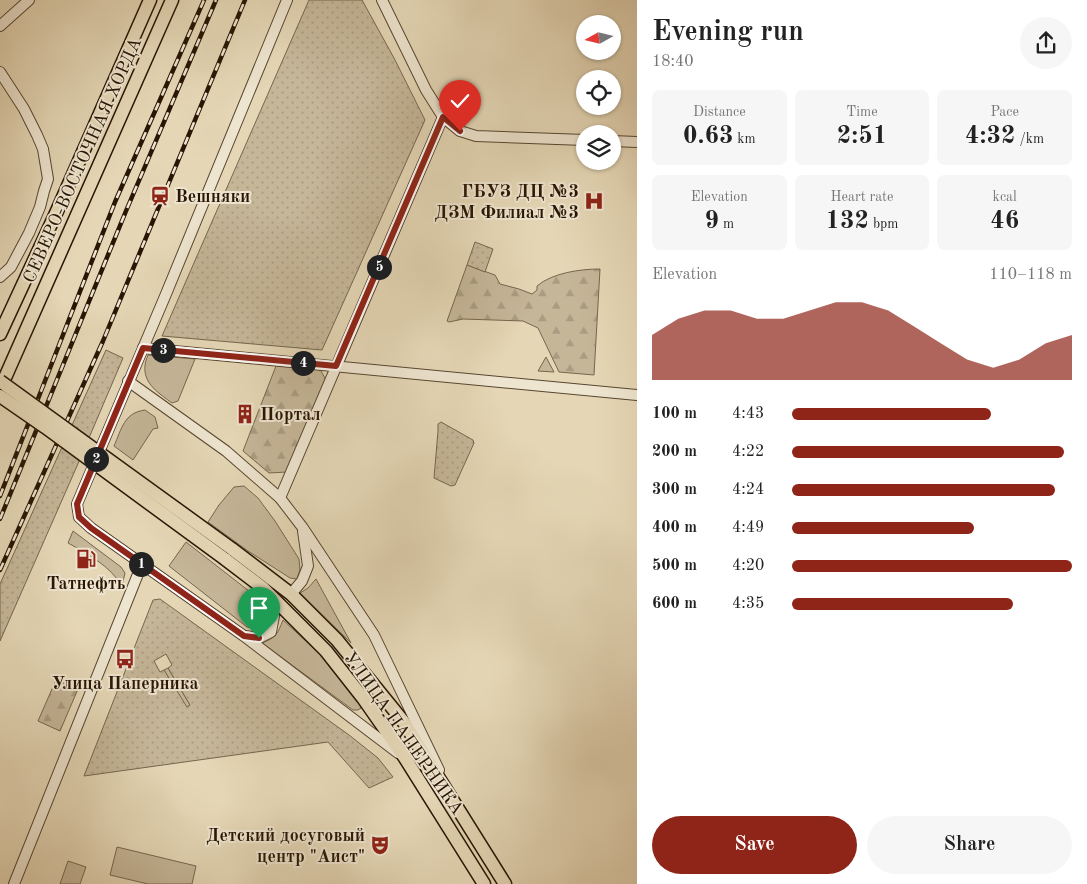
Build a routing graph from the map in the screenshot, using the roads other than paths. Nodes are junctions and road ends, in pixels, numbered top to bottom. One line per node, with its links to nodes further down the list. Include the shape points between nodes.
1 (29, 0): 6 (street)
2 (150, 0): 13 (main road, СЕВЕРО-ВОСТОЧНАЯ ХОРДА)
3 (172, 0): 18 (main road, СЕВЕРО-ВОСТОЧНАЯ ХОРДА)
4 (287, 0): 14 (street)
5 (382, 0): 8 (street, via 426,90)
6 (0, 26)
7 (0, 72): 12 (street, via 37,135 48,179 29,233 11,268)
8 (443, 117): 9 (street, via 460,131 476,136); 15 (street)
9 (576, 140)
10 (621, 141): 11 (street)
11 (637, 142)
12 (0, 277)
13 (0, 334)
14 (143, 348): 15 (street); 17 (street)
15 (336, 366): 19 (street); 21 (street)
16 (0, 381): 23 (main road, bridge)
17 (128, 381): 21 (street, via 226,451); 24 (street, via 77,504 79,517)
18 (0, 389)
19 (637, 395)
20 (0, 396): 23 (main road, bridge)
21 (280, 498): 22 (street)
22 (303, 528): 26 (street, via 308,566 302,581); 29 (street, via 374,635)
23 (228, 554): 25 (main road, УЛИЦА ПАПЕРНИКА); 26 (main road, УЛИЦА ПАПЕРНИКА)
24 (142, 564): 27 (street); 30 (street)
25 (263, 588): 27 (street, via 274,616 271,632 259,638); 28 (main road, УЛИЦА ПАПЕРНИКА, via 326,651)
26 (291, 594): 29 (main road, УЛИЦА ПАПЕРНИКА, via 337,640 403,721)
27 (244, 636): 28 (street)
28 (405, 758): 31 (main road, УЛИЦА ПАПЕРНИКА)
29 (455, 803): 32 (main road, УЛИЦА ПАПЕРНИКА)
30 (14, 884)
31 (484, 884)
32 (505, 884)

